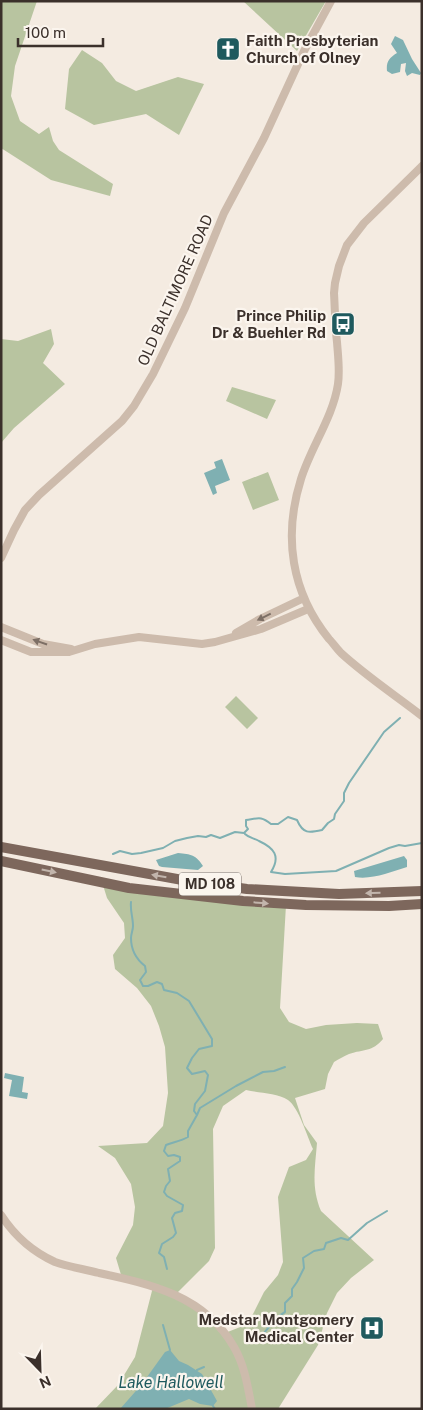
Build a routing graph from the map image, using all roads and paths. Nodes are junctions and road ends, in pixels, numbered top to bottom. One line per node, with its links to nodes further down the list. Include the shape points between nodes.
1 (331, 1): 3 (street, OLD BALTIMORE ROAD, via 224,213 185,308 153,374 122,421 25,510)
2 (422, 166): 4 (street, via 364,224 347,245 339,266 334,293 338,384 301,478 293,510 293,560)
3 (1, 558)
4 (304, 598): 5 (street); 7 (street, one-way to 7, via 260,618)
5 (308, 609): 7 (street, via 261,629); 10 (street, via 340,652)
6 (1, 627): 9 (street, one-way to 6, via 43,644)
7 (226, 639): 9 (street, via 193,644 138,637 95,644)
8 (1, 640): 9 (street, via 31,652)
9 (80, 650)
10 (422, 716)
11 (1, 847): 13 (main road, MD 108, one-way to 11, via 339,894 247,889)
12 (1, 861): 14 (main road, MD 108, one-way to 14, via 129,888 243,902 324,906)
13 (422, 891)
14 (422, 904)
15 (1, 1215): 16 (street, via 33,1250 55,1262 138,1281 176,1294 208,1316 234,1347 241,1362)
16 (252, 1409)

